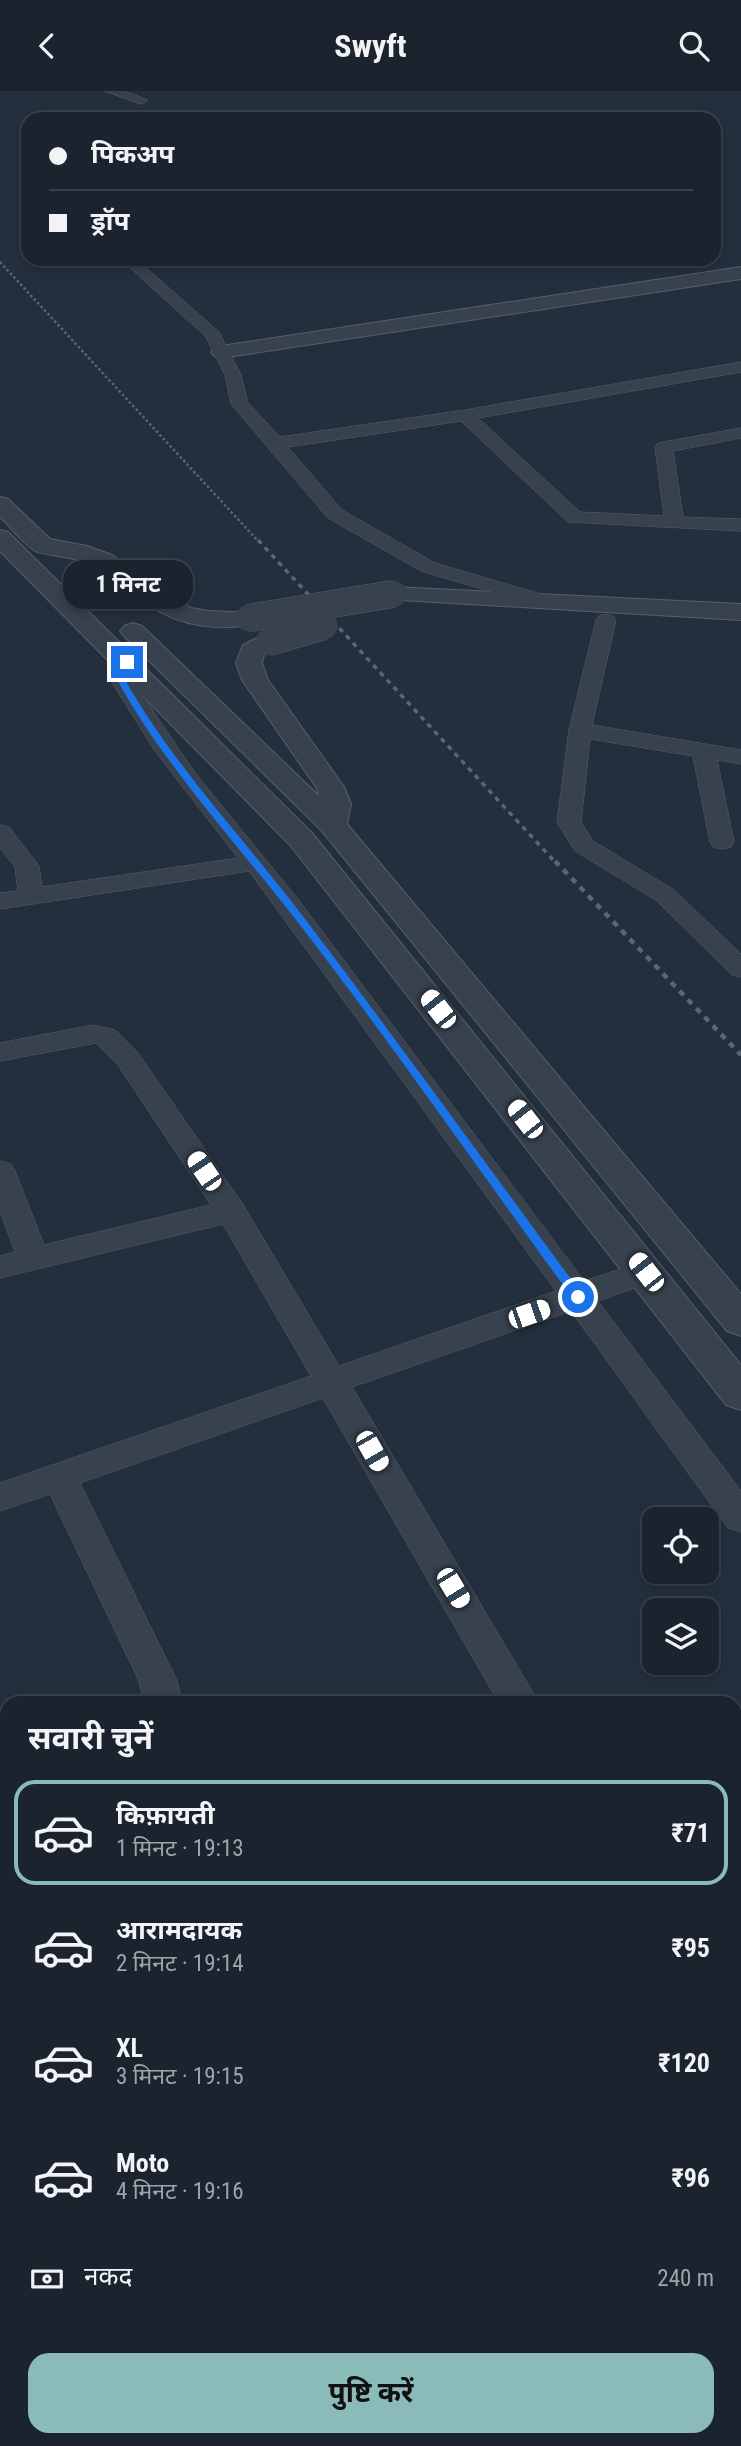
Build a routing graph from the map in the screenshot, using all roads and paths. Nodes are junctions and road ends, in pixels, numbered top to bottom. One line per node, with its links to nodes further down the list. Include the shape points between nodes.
1 (135, 266): 4 (street, via 213,335)
2 (741, 273): 4 (street)
3 (741, 282): 4 (street)
4 (223, 356): 8 (street, via 240,404)
5 (741, 367): 6 (street)
6 (465, 415): 8 (street); 10 (street, via 575,517)
7 (741, 433): 10 (street, via 664,447)
8 (276, 443): 14 (street, via 335,514 428,567)
9 (0, 504): 13 (street)
10 (674, 522): 11 (street)
11 (741, 525)
12 (0, 537): 19 (street)
13 (44, 545): 15 (street, bridge, via 94,556 193,617 249,618); 23 (street)
14 (540, 600): 15 (street); 16 (street)
15 (396, 603): 17 (street); 23 (street, bridge, via 269,642 253,651 249,663 255,680 330,787 336,804)
16 (741, 612)
17 (606, 620): 18 (street); 20 (street)
18 (741, 628)
19 (127, 662): 26 (street, via 120,678 138,710); 36 (street, via 301,839)
20 (580, 730): 21 (street); 29 (street, via 569,821 584,846 666,895)
21 (704, 752): 22 (street); 25 (street)
22 (741, 757)
23 (332, 825): 38 (street)
24 (0, 832): 27 (street, via 27,866)
25 (722, 842)
26 (255, 863): 27 (street); 37 (street)
27 (31, 896): 28 (street)
28 (0, 901)
29 (732, 948): 30 (street)
30 (741, 969)
31 (0, 1052): 33 (street, via 66,1037 105,1036 128,1059)
32 (0, 1171): 34 (street)
33 (231, 1211): 34 (street); 39 (street)
34 (33, 1257): 35 (street)
35 (0, 1267)
36 (646, 1272): 37 (street); 40 (street)
37 (578, 1297): 39 (street); 43 (street)
38 (741, 1321)
39 (332, 1382): 41 (street); 45 (street)
40 (741, 1394)
41 (60, 1477): 42 (street); 44 (street)
42 (0, 1497)
43 (741, 1518)
44 (161, 1696)
45 (516, 1696)

